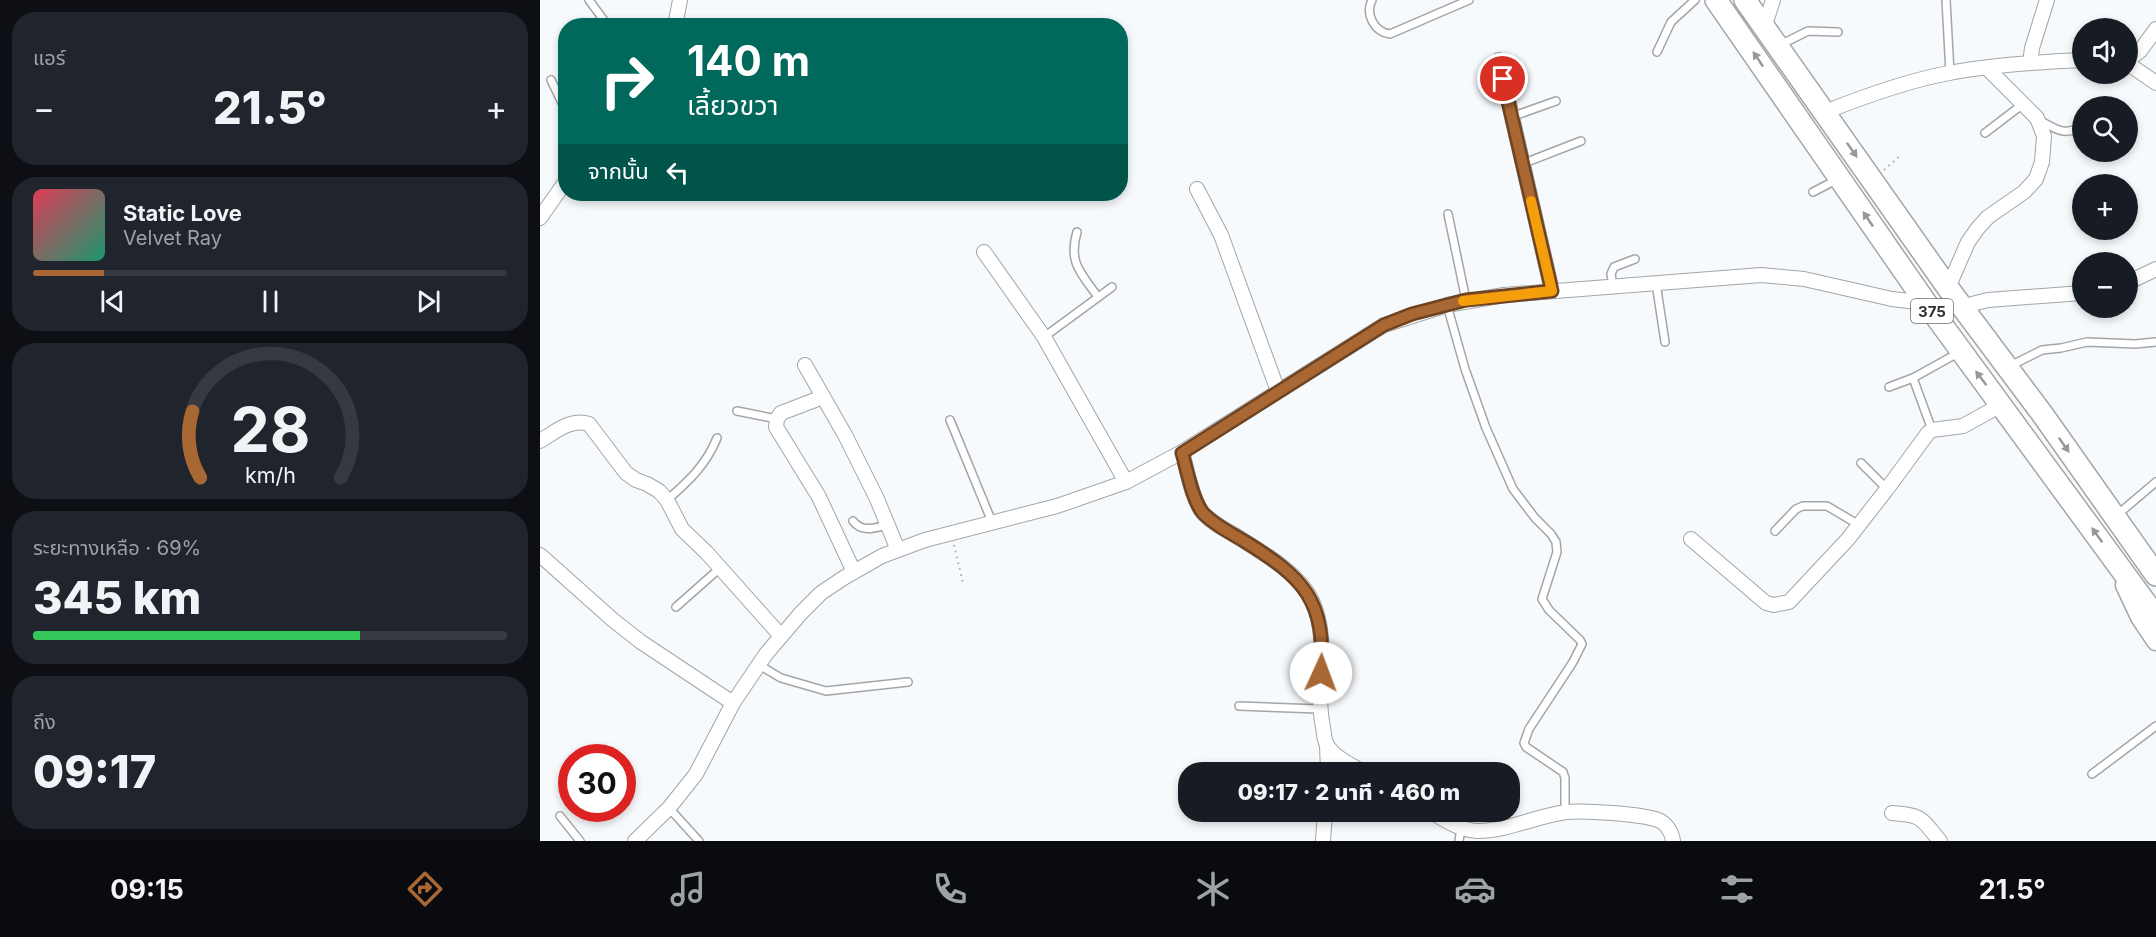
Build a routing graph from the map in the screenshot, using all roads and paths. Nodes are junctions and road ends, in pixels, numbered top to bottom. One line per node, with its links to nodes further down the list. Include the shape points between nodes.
1 (589, 0): 11 (lane)
2 (680, 0): 12 (street)
3 (1372, 0): 4 (lane, via 1369,12 1373,23 1382,33 1390,34)
4 (1469, 0)
5 (1695, 0): 18 (lane, via 1671,22)
6 (1716, 0): 38 (main road, 375, one-way to 6)
7 (1745, 0): 13 (main road, 375)
8 (1773, 0): 13 (street)
9 (1946, 0): 24 (lane)
10 (2047, 0): 21 (street)
11 (602, 18)
12 (677, 18)
13 (1764, 28): 16 (main road, 375)
14 (2156, 28): 17 (street)
15 (1838, 32): 16 (lane, via 1808,31)
16 (1777, 46): 30 (main road, 375)
17 (2151, 47)
18 (1657, 52)
19 (1499, 60): 31 (street)
20 (2072, 61): 21 (street)
21 (2030, 63): 22 (street)
22 (1988, 68): 24 (street); 29 (street)
23 (2138, 70): 26 (street)
24 (1950, 73): 30 (street, via 1898,86)
25 (551, 80): 27 (lane)
26 (2156, 82)
27 (558, 94)
28 (1556, 101): 31 (lane)
29 (2024, 104): 32 (street); 34 (lane)
30 (1825, 112): 39 (main road, 375, one-way to 39)
31 (1511, 117): 37 (street)
32 (2037, 118): 33 (lane, via 2060,131); 53 (street, via 2044,136 2036,179 1978,228)
33 (2072, 130)
34 (1985, 133)
35 (1581, 141): 37 (lane)
36 (1902, 154): 39 (path)
37 (1522, 164): 54 (street)
38 (1840, 178): 42 (lane); 58 (main road, 375, one-way to 38)
39 (1873, 180): 53 (main road, 375)
40 (1197, 189): 69 (street, via 1221,235)
41 (558, 192): 44 (street)
42 (1814, 192)
43 (1448, 214): 57 (lane)
44 (540, 218)
45 (1077, 232): 56 (lane, via 1072,253 1075,266)
46 (984, 252): 61 (street)
47 (1635, 259): 51 (lane, via 1614,267)
48 (2156, 270): 49 (street)
49 (2138, 278)
50 (1656, 283): 51 (street); 58 (street, via 1761,275 1804,279); 62 (lane)
51 (1613, 286): 54 (street)
52 (1112, 287): 56 (lane)
53 (1948, 288): 60 (main road, 375)
54 (1552, 291): 57 (street)
55 (2072, 294): 60 (street, via 1988,300)
56 (1098, 297): 61 (lane)
57 (1466, 300): 59 (street)
58 (1926, 303): 64 (main road, 375)
59 (1447, 304): 69 (street, via 1384,325); 117 (lane, via 1486,428 1513,489 1556,542 1557,552 1542,600 1582,644 1524,743 1563,772)
60 (1964, 309): 66 (main road, 375)
61 (1044, 337): 82 (street)
62 (1665, 342)
63 (2156, 342): 66 (lane, via 2087,342 2042,350)
64 (1961, 351): 67 (lane); 71 (main road, 375, one-way to 64)
65 (805, 365): 70 (street)
66 (2007, 368): 73 (main road, 375)
67 (1913, 378): 68 (lane); 76 (lane)
68 (1889, 387)
69 (1278, 392): 80 (street)
70 (823, 397): 74 (street, via 782,413); 89 (street)
71 (2001, 405): 76 (street, via 1963,426); 77 (main road, 375)
72 (737, 411): 74 (lane)
73 (2043, 415): 77 (main road); 86 (main road, 375, one-way to 86)
74 (777, 419): 99 (street, via 776,427 819,497)
75 (950, 420): 88 (lane)
76 (1932, 430): 84 (street)
77 (2022, 433): 96 (main road, 375, one-way to 77)
78 (717, 438): 85 (lane, via 700,469)
79 (540, 441): 85 (street, via 574,422 589,424 626,473 659,491)
80 (1182, 453): 82 (street); 110 (street, via 1201,512 1281,567 1305,588 1312,600 1320,620 1323,647)
81 (1861, 463): 84 (lane)
82 (1126, 482): 88 (street, via 1057,506)
83 (2156, 482): 86 (lane)
84 (1887, 489): 90 (street)
85 (667, 500): 98 (street, via 682,529)
86 (2115, 516): 97 (main road, 375)
87 (853, 521): 89 (lane, via 867,529)
88 (992, 522): 92 (street)
89 (887, 525): 94 (street)
90 (1859, 525): 91 (lane, via 1827,506 1803,506); 93 (street, via 1789,602 1774,605 1766,603)
91 (1775, 531)
92 (951, 533): 94 (street); 101 (path)
93 (1691, 539)
94 (898, 550): 99 (street)
95 (540, 555): 108 (street, via 641,642)
96 (2112, 556): 103 (main road, 375); 105 (main road, 375, via 2140,617)
97 (2149, 560): 100 (main road, 375)
98 (720, 568): 102 (lane); 104 (street)
99 (854, 572): 104 (street, via 821,594)
100 (2156, 575)
101 (963, 583)
102 (676, 607)
103 (2156, 616)
104 (781, 636): 106 (street)
105 (2156, 641)
106 (759, 665): 107 (lane, via 781,678 826,691); 108 (street)
107 (908, 682)
108 (733, 703): 116 (street, via 696,774)
109 (1239, 706): 110 (lane)
110 (1319, 709): 112 (street)
111 (2156, 726): 115 (lane)
112 (1327, 745): 113 (street); 114 (street)
113 (1328, 762)
114 (1347, 762)
115 (2092, 774)
116 (669, 808): 124 (street); 125 (lane)
117 (1565, 812): 122 (street); 127 (street, via 1658,820 1667,827)
118 (1892, 813): 128 (street, via 1916,816 1926,822)
119 (565, 822): 123 (lane)
120 (1324, 822): 126 (street)
121 (1444, 822): 122 (street)
122 (1460, 835)
123 (580, 841)
124 (635, 841)
125 (699, 841)
126 (1323, 841)
127 (1673, 841)
128 (1940, 841)

